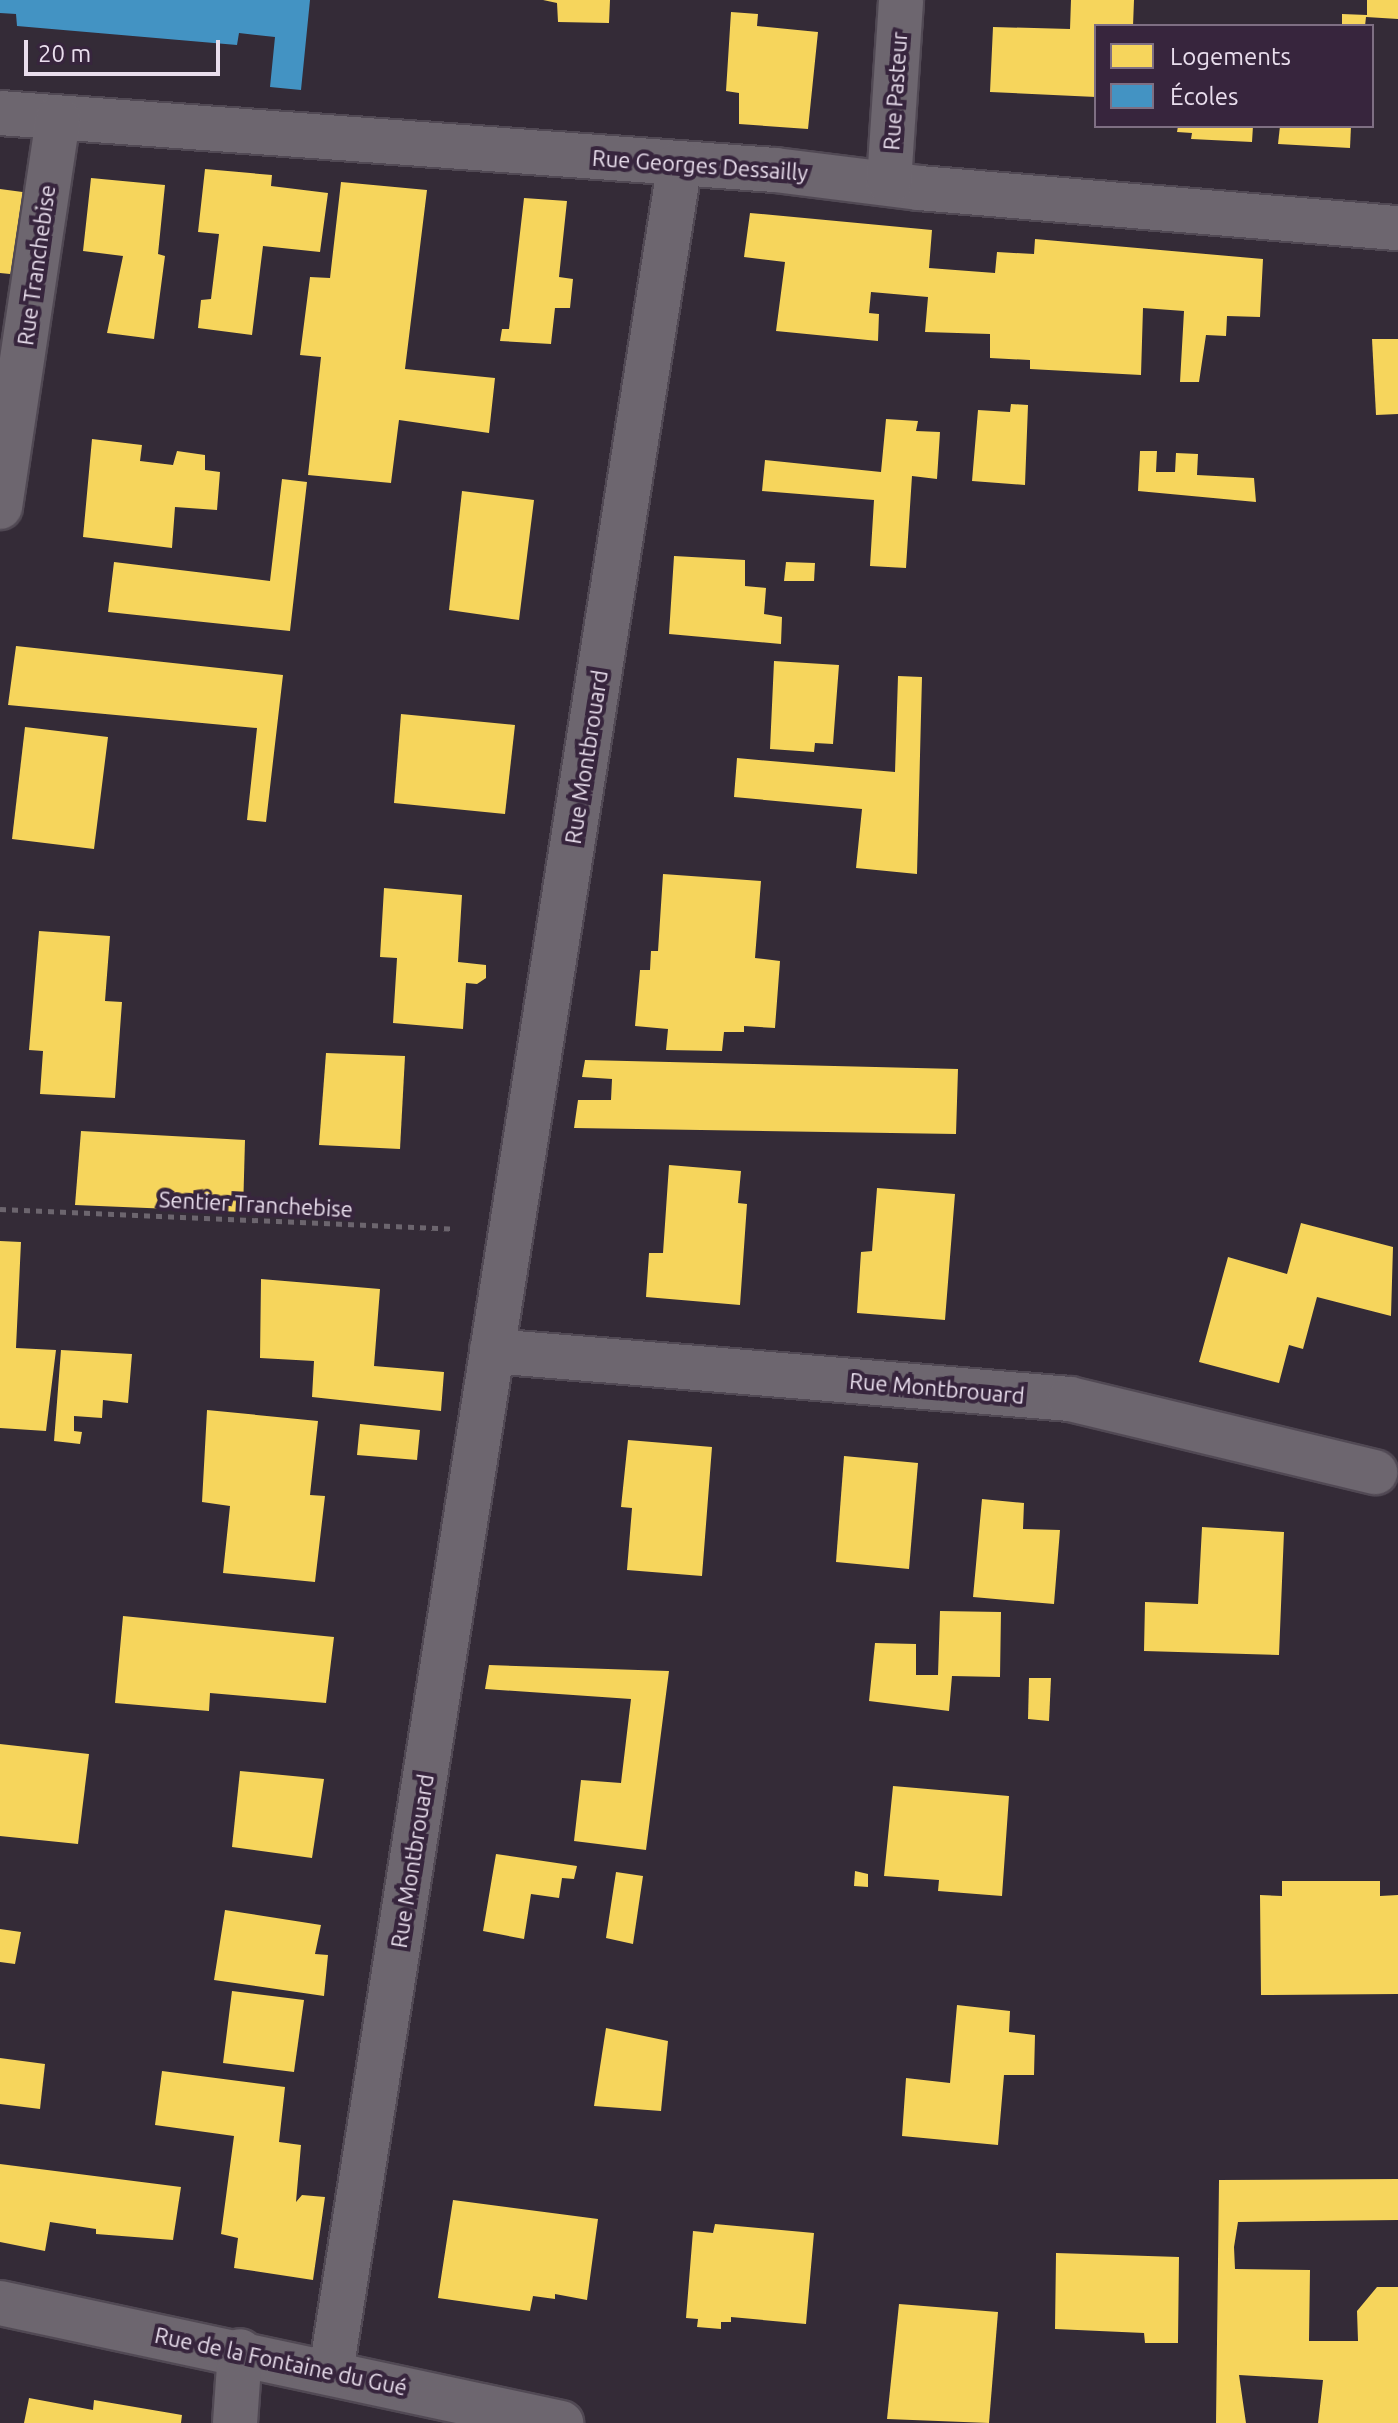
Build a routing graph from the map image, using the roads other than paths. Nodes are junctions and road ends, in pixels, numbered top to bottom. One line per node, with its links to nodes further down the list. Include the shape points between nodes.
1 (901, 0): 5 (street, Rue Pasteur)
2 (0, 113): 3 (street, Rue Georges Dessailly)
3 (58, 118): 4 (street, Rue Georges Dessailly); 7 (street, Rue Tranchebise)
4 (680, 163): 5 (street, Rue Georges Dessailly); 8 (street, Rue Montbrouard)
5 (889, 182): 6 (street, Rue Georges Dessailly)
6 (1398, 228)
7 (0, 507)
8 (492, 1351): 9 (street, Rue Montbrouard, via 1070,1399); 12 (street, Rue Montbrouard)
9 (1375, 1472)
10 (0, 2303): 11 (street, Rue de la Fontaine du Gué)
11 (240, 2351): 12 (street, Rue de la Fontaine du Gué); 13 (street)
12 (331, 2371): 14 (street, Rue de la Fontaine du Gué)
13 (235, 2423)
14 (561, 2423)

